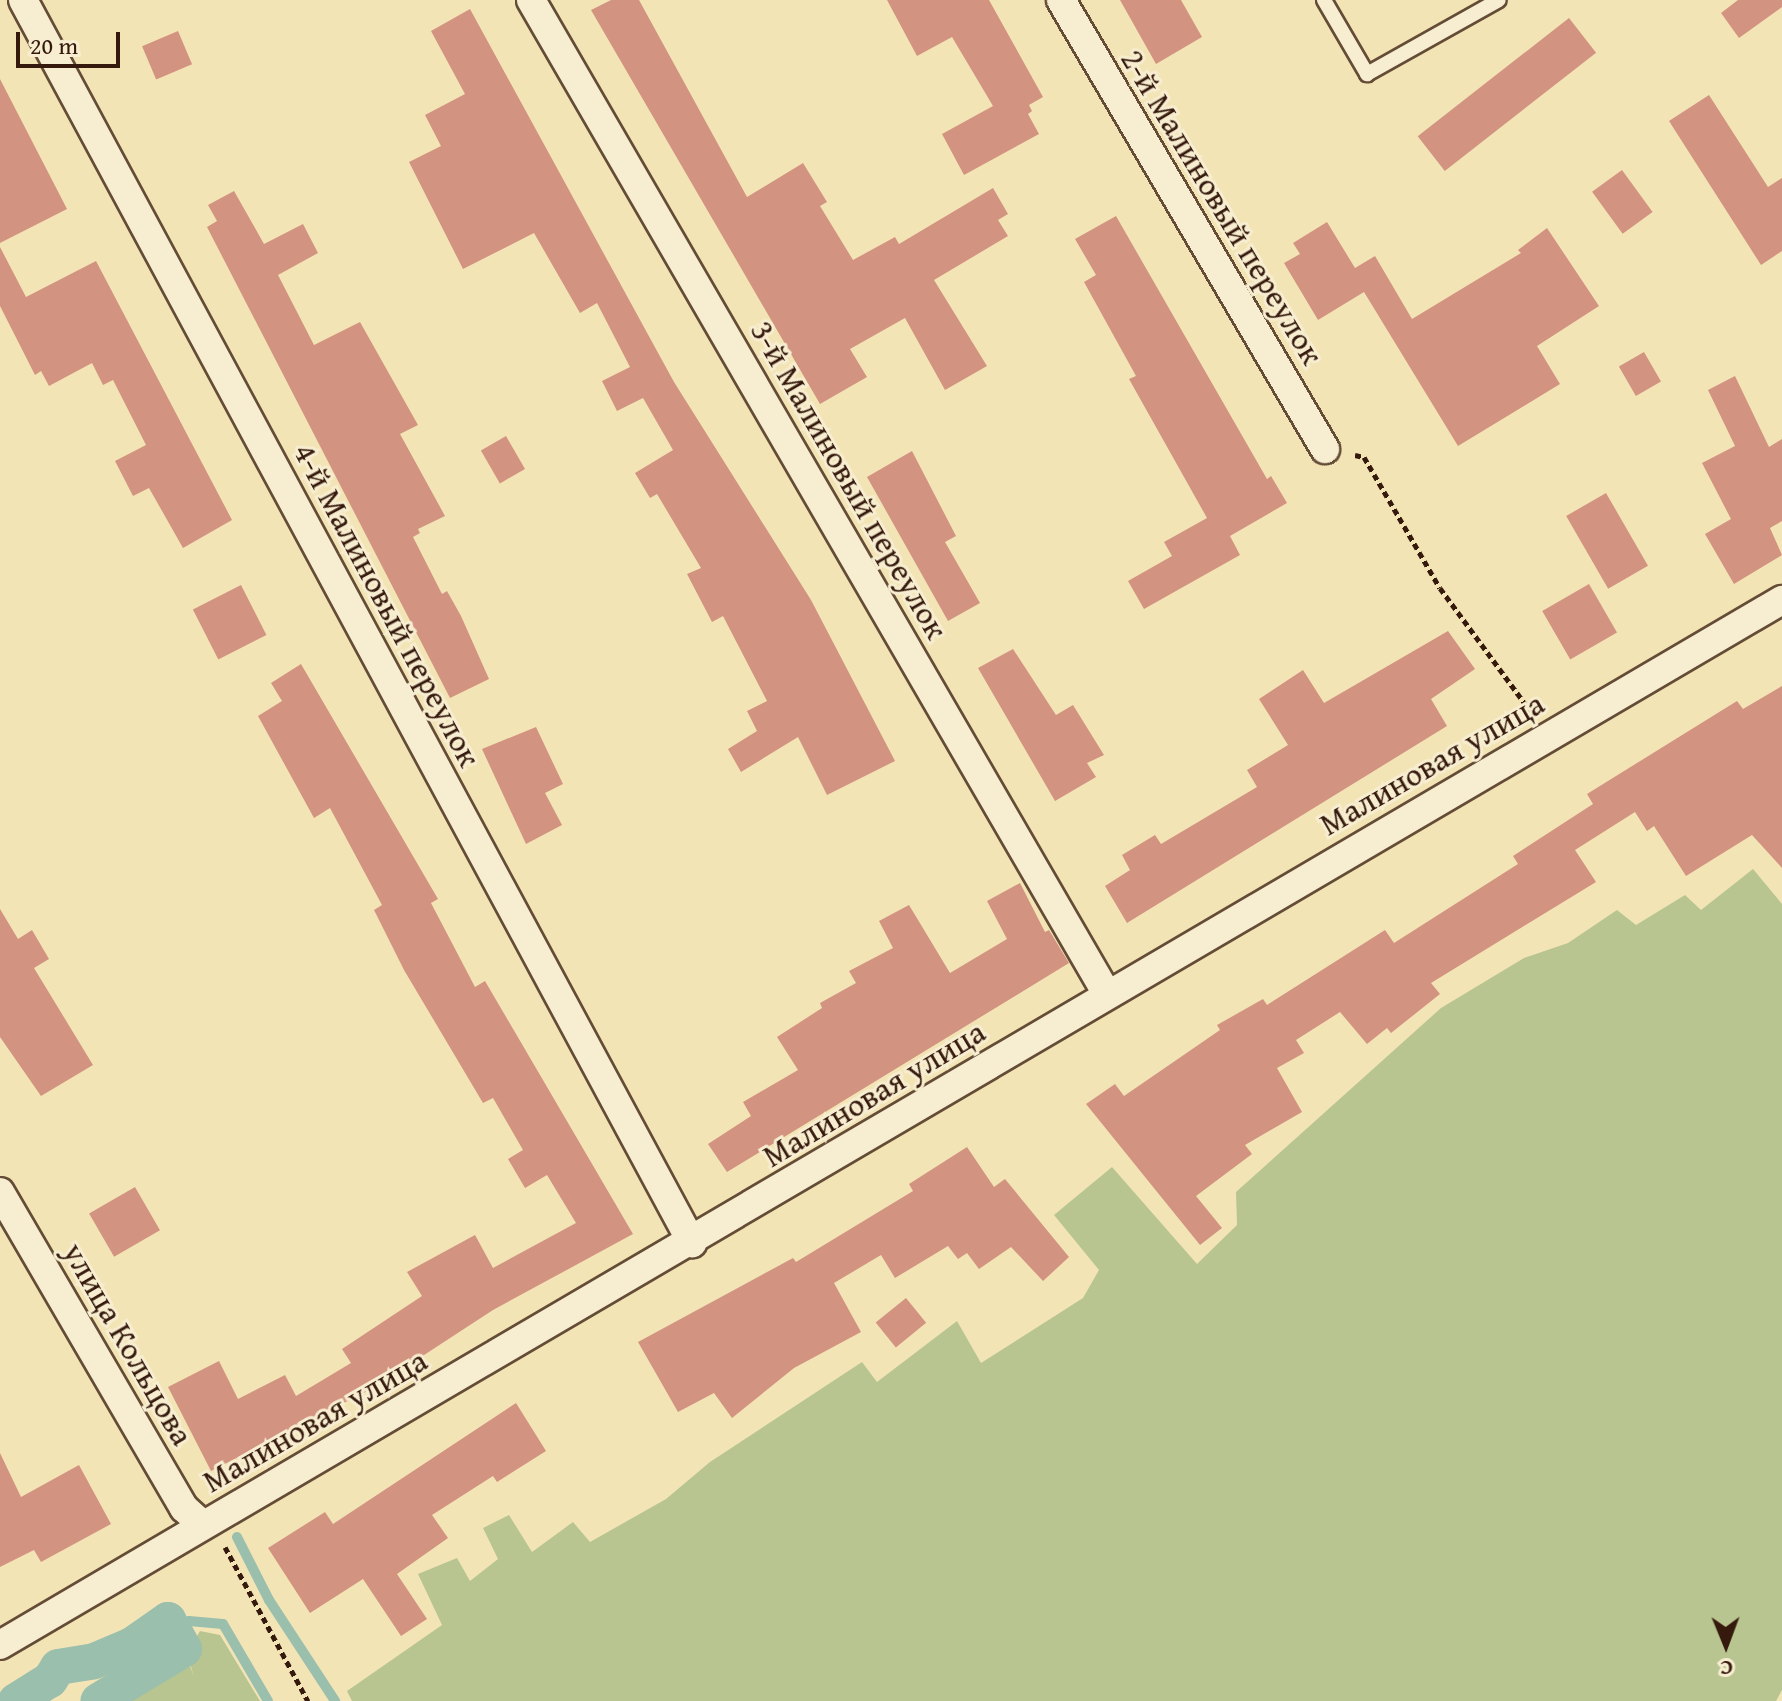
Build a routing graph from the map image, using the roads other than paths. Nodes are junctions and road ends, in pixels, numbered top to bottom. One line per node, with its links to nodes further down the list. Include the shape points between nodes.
1 (23, 0): 10 (street, 4-й Малиновый переулок)
2 (531, 0): 8 (street, 3-й Малиновый переулок)
3 (1061, 0): 6 (street, 2-й Малиновый переулок)
4 (1324, 0): 5 (lane, via 1367,74)
5 (1499, 0)
6 (1325, 449)
7 (1782, 600): 8 (street, Малиновая улица)
8 (1107, 994): 10 (street, Малиновая улица)
9 (0, 1192): 11 (street, улица Кольцова, via 184,1508)
10 (692, 1243): 11 (street, Малиновая улица)
11 (203, 1525): 12 (street, Малиновая улица)
12 (0, 1645)

